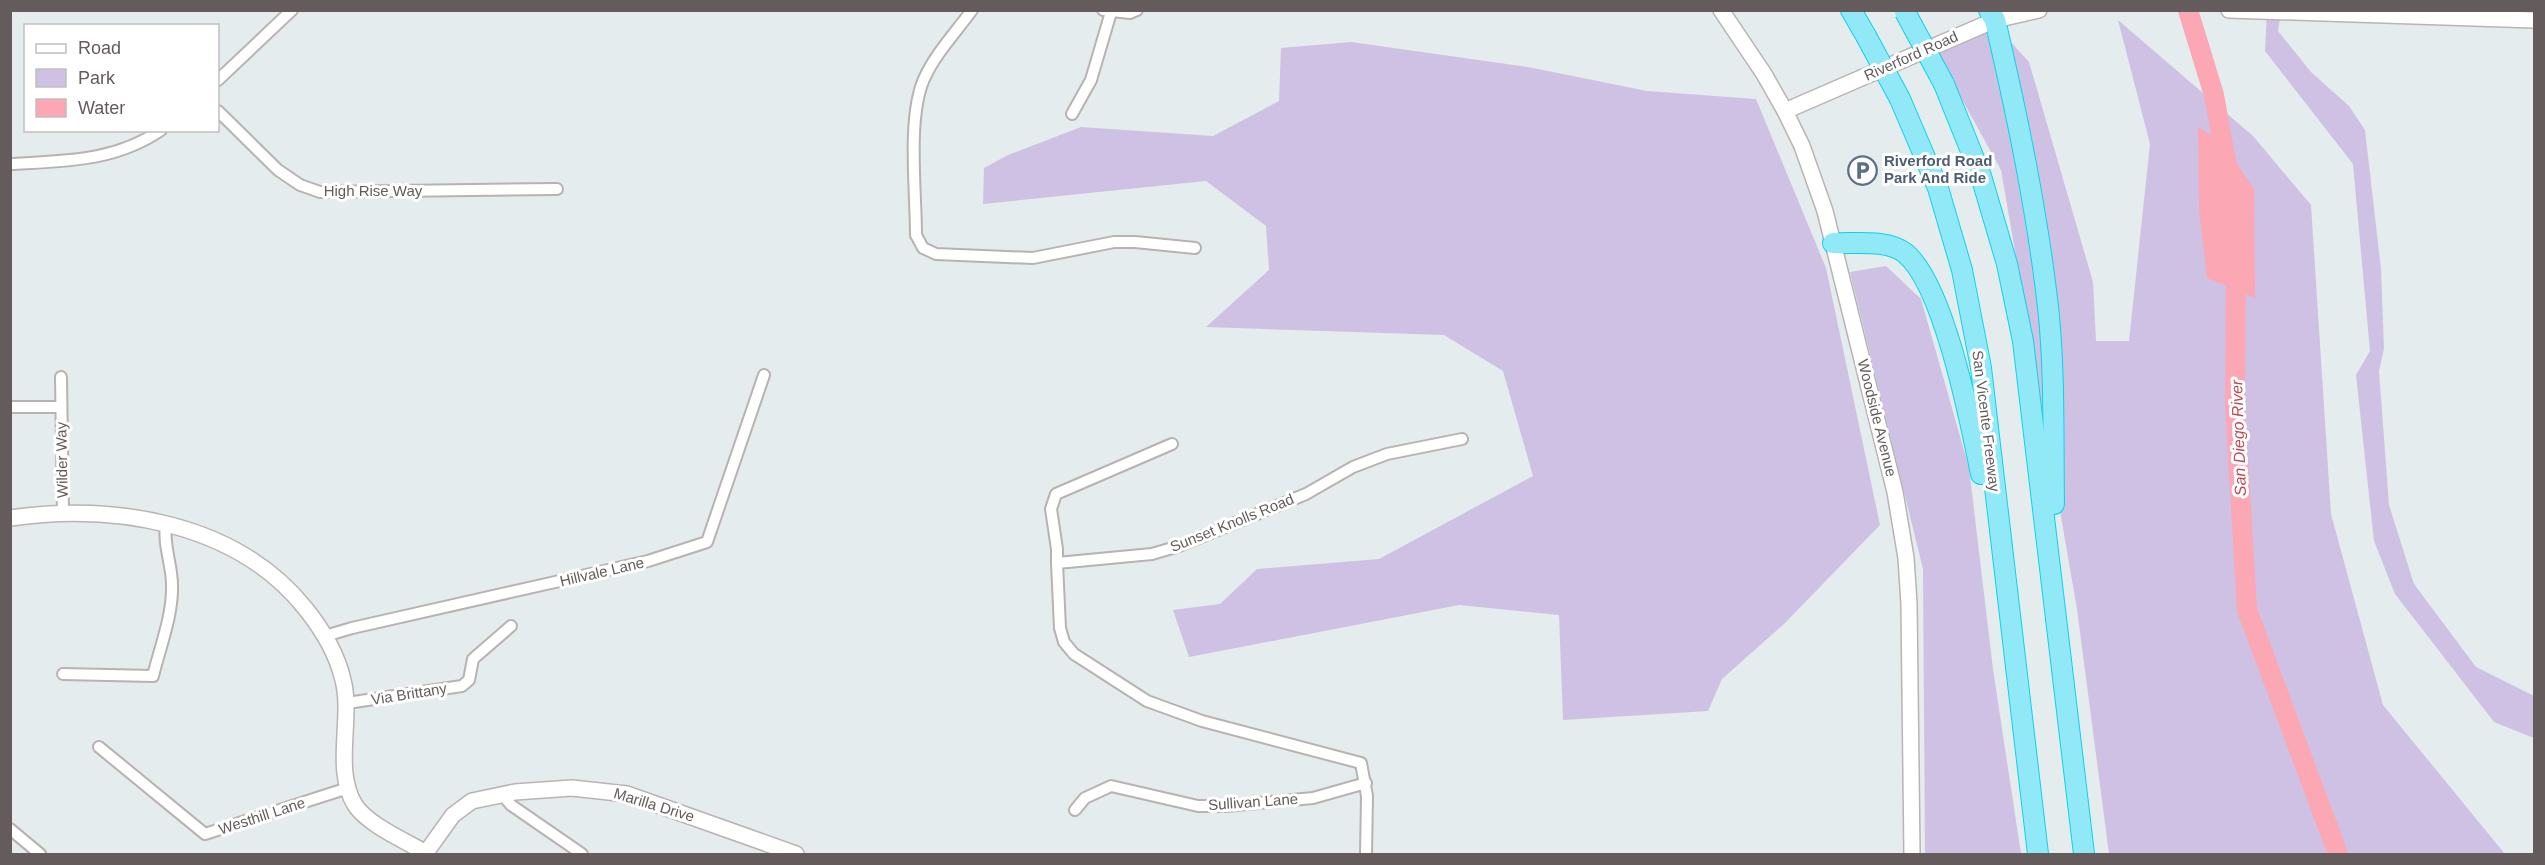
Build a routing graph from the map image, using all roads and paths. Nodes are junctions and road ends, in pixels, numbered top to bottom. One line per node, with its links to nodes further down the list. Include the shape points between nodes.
1 (292, 10): 12 (street)
2 (972, 10): 20 (street, via 930,68 917,100 916,235 923,248 936,254 1033,258 1114,242)
3 (1137, 10): 8 (street, via 1130,14)
4 (1721, 10): 13 (main road, Woodside Avenue)
5 (1851, 10): 35 (highway, San Vicente Freeway, bridge, via 1900,99 1938,188 1962,270 1981,368)
6 (2039, 10): 10 (main road, Riverford Road)
7 (2229, 10): 11 (main road)
8 (1107, 11): 15 (street, via 1091,80)
9 (1905, 11): 31 (highway, bridge, via 1944,84 1981,176 2009,275 2023,341)
10 (1992, 15): 13 (main road, Riverford Road); 31 (highway, via 2018,119 2048,309)
11 (2535, 20)
12 (219, 79)
13 (1785, 111): 19 (main road, Woodside Avenue, via 1826,211)
14 (219, 112): 18 (street, High Rise Way, via 278,170 300,185 320,192)
15 (1072, 114)
16 (157, 132): 17 (street, via 102,157)
17 (10, 164)
18 (558, 189)
19 (1833, 243): 35 (highway, via 1886,245 1904,252 1916,264 1929,288 1967,402); 48 (main road, Woodside Avenue, via 1895,492 1906,558)
20 (1195, 248)
21 (764, 375): 33 (street, Hillvale Lane, via 707,542 648,561)
22 (61, 377): 24 (street, Wilder Way)
23 (10, 406): 24 (street, Wilder Way)
24 (61, 406): 27 (street, Wilder Way)
25 (1462, 439): 30 (street, Sunset Knolls Road, via 1387,454 1353,467 1306,494 1179,546 1152,554)
26 (1172, 444): 30 (street, via 1056,494 1051,508)
27 (63, 514): 28 (main road); 29 (main road, via 117,514)
28 (10, 518)
29 (166, 525): 33 (main road, via 208,538 261,566 291,592); 34 (street, via 172,593 153,676)
30 (1057, 563): 38 (street, via 1060,628 1064,642 1074,654 1148,701 1202,720 1361,763)
31 (2056, 611): 50 (highway)
32 (511, 626): 36 (street, Via Brittany, via 473,659 469,680 462,686)
33 (325, 636): 36 (main road, via 339,668)
34 (63, 674)
35 (2019, 695): 49 (highway, San Vicente Freeway)
36 (347, 703): 39 (main road)
37 (99, 747): 39 (street, Westhill Lane, via 205,834)
38 (1366, 783): 41 (street, Sullivan Lane, via 1313,798 1226,806 1198,806 1111,786 1084,798); 47 (street)
39 (348, 789): 43 (main road, via 369,820)
40 (502, 794): 43 (main road, Marilla Drive, via 464,805); 45 (street, via 511,805); 46 (main road, Marilla Drive, via 572,788 627,794)
41 (1075, 810)
42 (10, 829): 44 (street)
43 (425, 854)
44 (40, 855)
45 (582, 855)
46 (796, 855)
47 (1366, 855)
48 (1912, 855)
49 (2038, 855)
50 (2084, 855)

